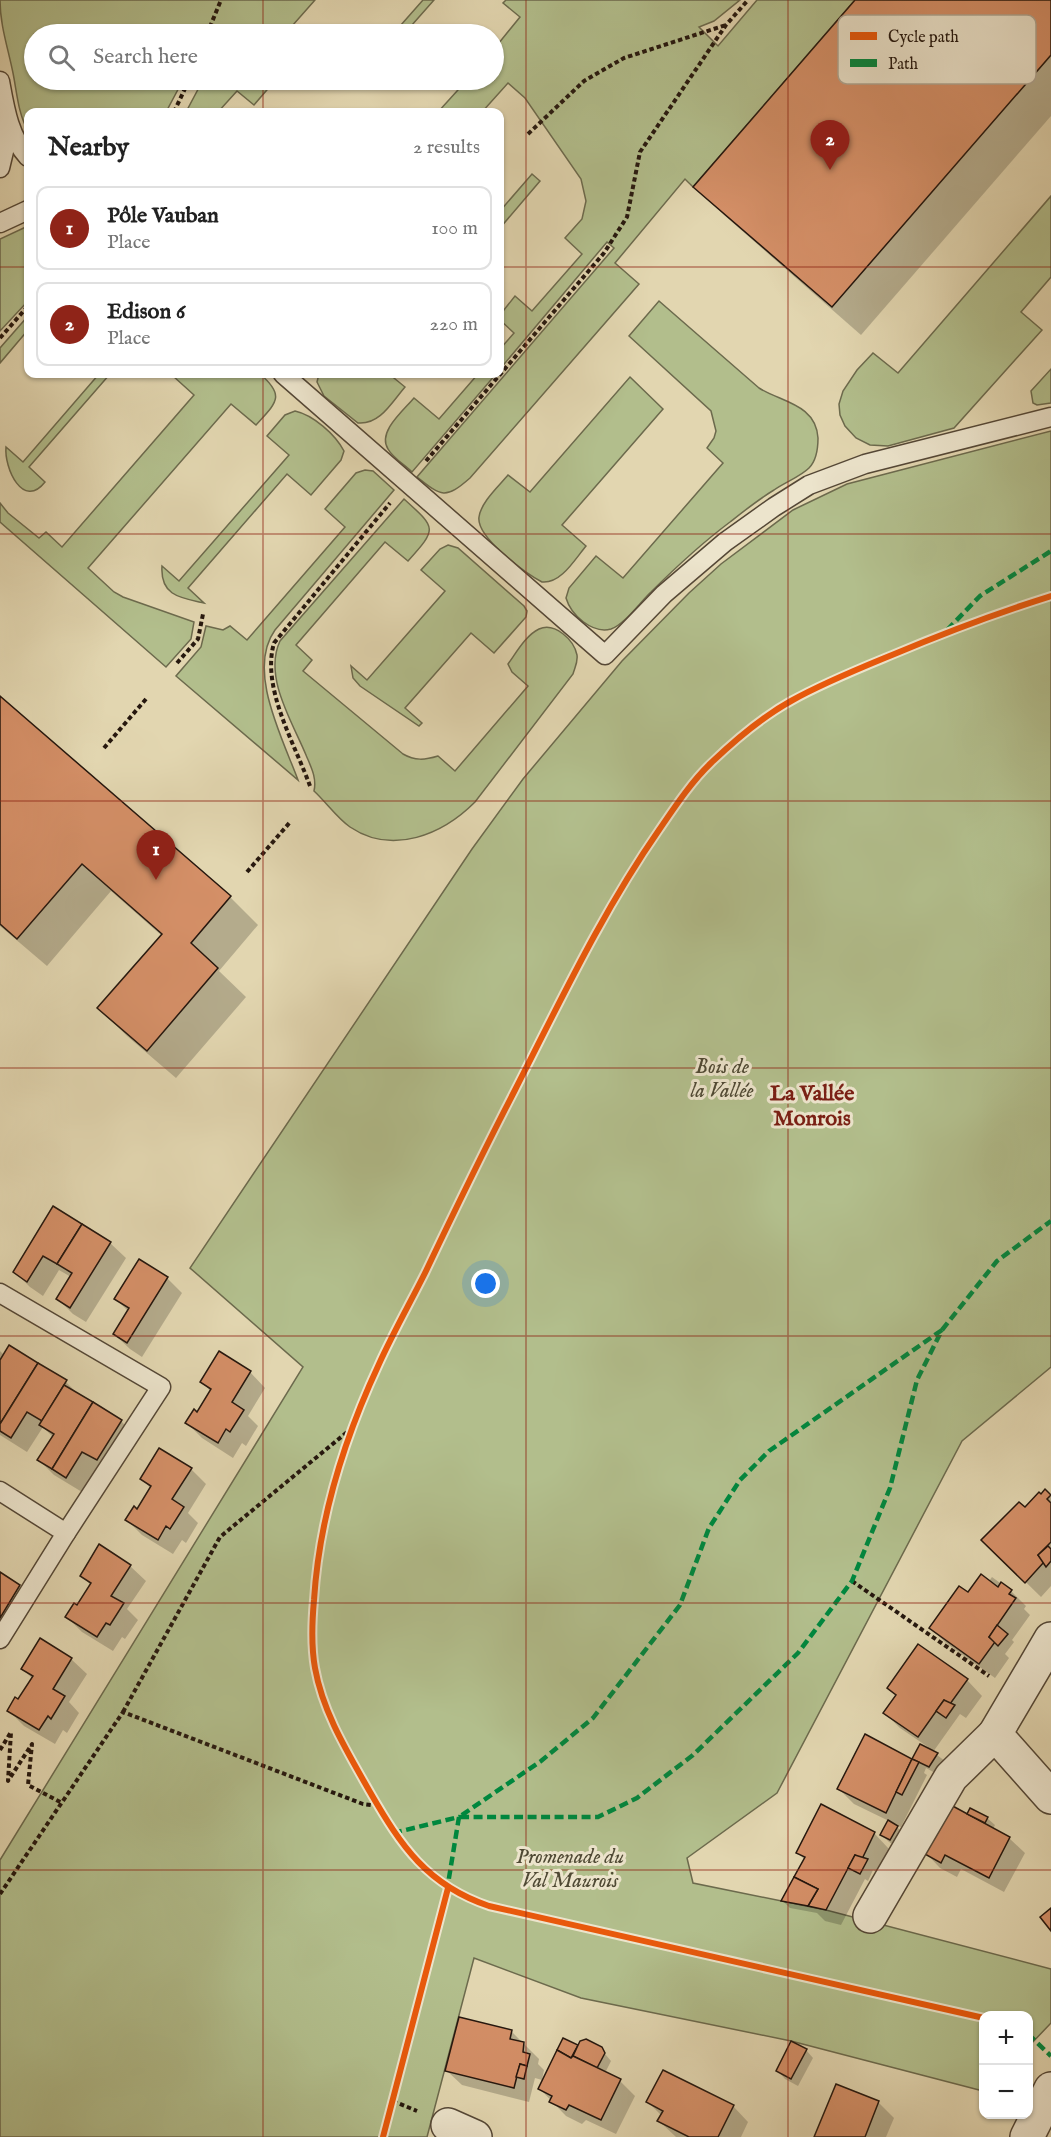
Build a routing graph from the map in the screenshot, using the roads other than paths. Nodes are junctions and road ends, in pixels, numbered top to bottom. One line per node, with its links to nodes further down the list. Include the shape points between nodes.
1 (0, 81): 2 (lane)
2 (7, 119): 3 (lane); 4 (lane)
3 (24, 151)
4 (0, 168)
5 (24, 212): 6 (lane)
6 (0, 223)
7 (288, 378): 8 (lane, via 605,656 664,594 725,542 809,485 865,464)
8 (1051, 417)
9 (0, 1293): 11 (lane, via 161,1387)
10 (0, 1491): 11 (lane)
11 (66, 1533): 12 (lane)
12 (0, 1639)
13 (1051, 1639): 14 (street)
14 (994, 1734): 15 (street); 16 (street, via 951,1778)
15 (1051, 1797)
16 (870, 1916)
17 (1051, 2089): 18 (street)
18 (1026, 2137)

